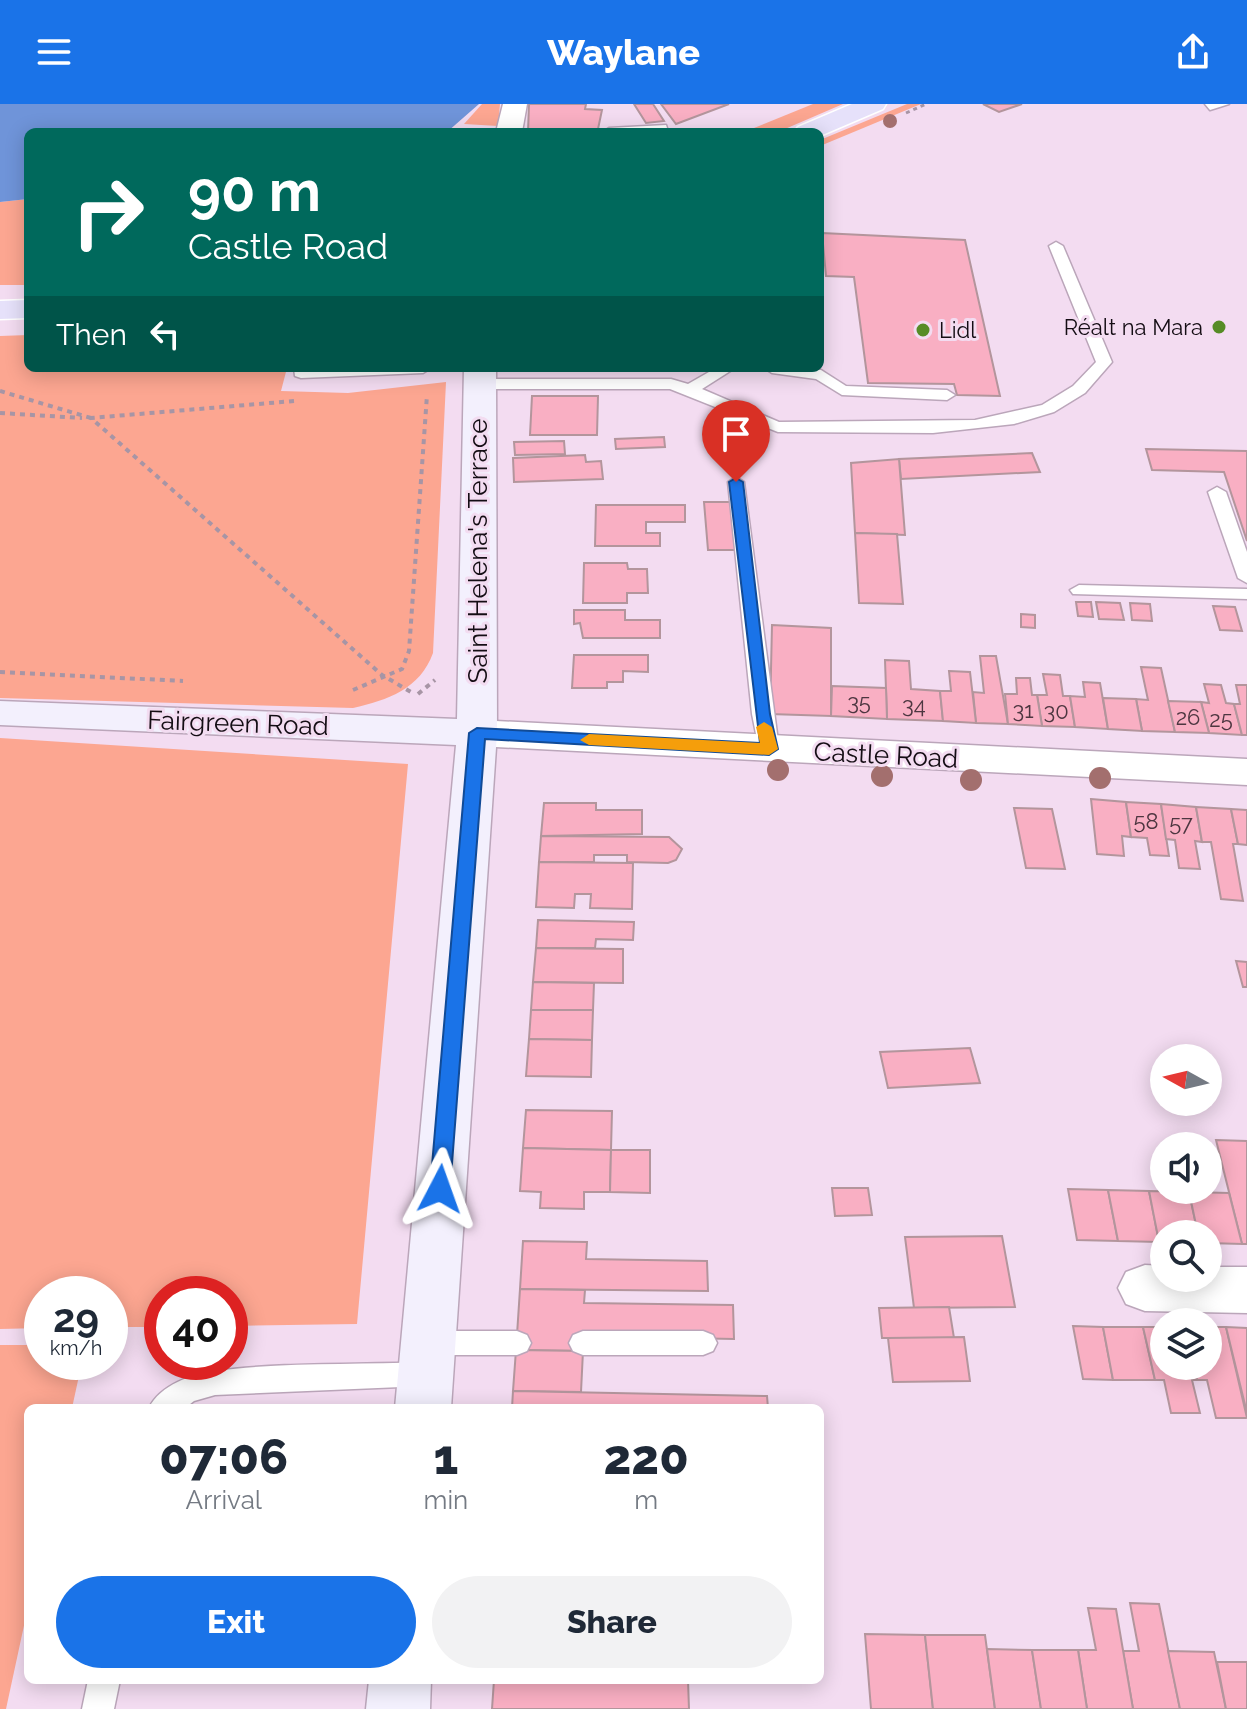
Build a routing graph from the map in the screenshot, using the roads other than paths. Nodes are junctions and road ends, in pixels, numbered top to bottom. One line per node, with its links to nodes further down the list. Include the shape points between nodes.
1 (515, 104): 3 (street)
2 (874, 104): 4 (main road)
3 (510, 128)
4 (817, 128)
5 (1056, 246): 13 (lane, via 1104,362 1074,395 1030,415 978,426 778,427 752,421)
6 (24, 309): 7 (main road)
7 (0, 310)
8 (301, 372): 9 (lane)
9 (325, 372)
10 (720, 372): 13 (lane)
11 (800, 372): 14 (lane, via 821,375 842,390)
12 (479, 376): 13 (lane); 21 (main road, Saint Helena's Terrace)
13 (691, 389)
14 (947, 395)
15 (736, 482): 22 (lane)
16 (1217, 492): 17 (lane)
17 (1247, 578)
18 (1079, 590): 19 (lane)
19 (1247, 594)
20 (0, 713): 21 (main road, Fairgreen Road)
21 (477, 733): 22 (street, Castle Road); 29 (main road, Saint Helena's Terrace)
22 (769, 749): 23 (street, Castle Road)
23 (1247, 772)
24 (1145, 1288): 25 (street)
25 (1247, 1290)
26 (517, 1343): 29 (lane)
27 (583, 1343): 28 (lane)
28 (703, 1343)
29 (425, 1375): 30 (lane, via 215,1383 186,1391)
30 (168, 1404)
31 (103, 1684): 33 (lane)
32 (400, 1684): 34 (main road)
33 (98, 1709)
34 (398, 1709)

